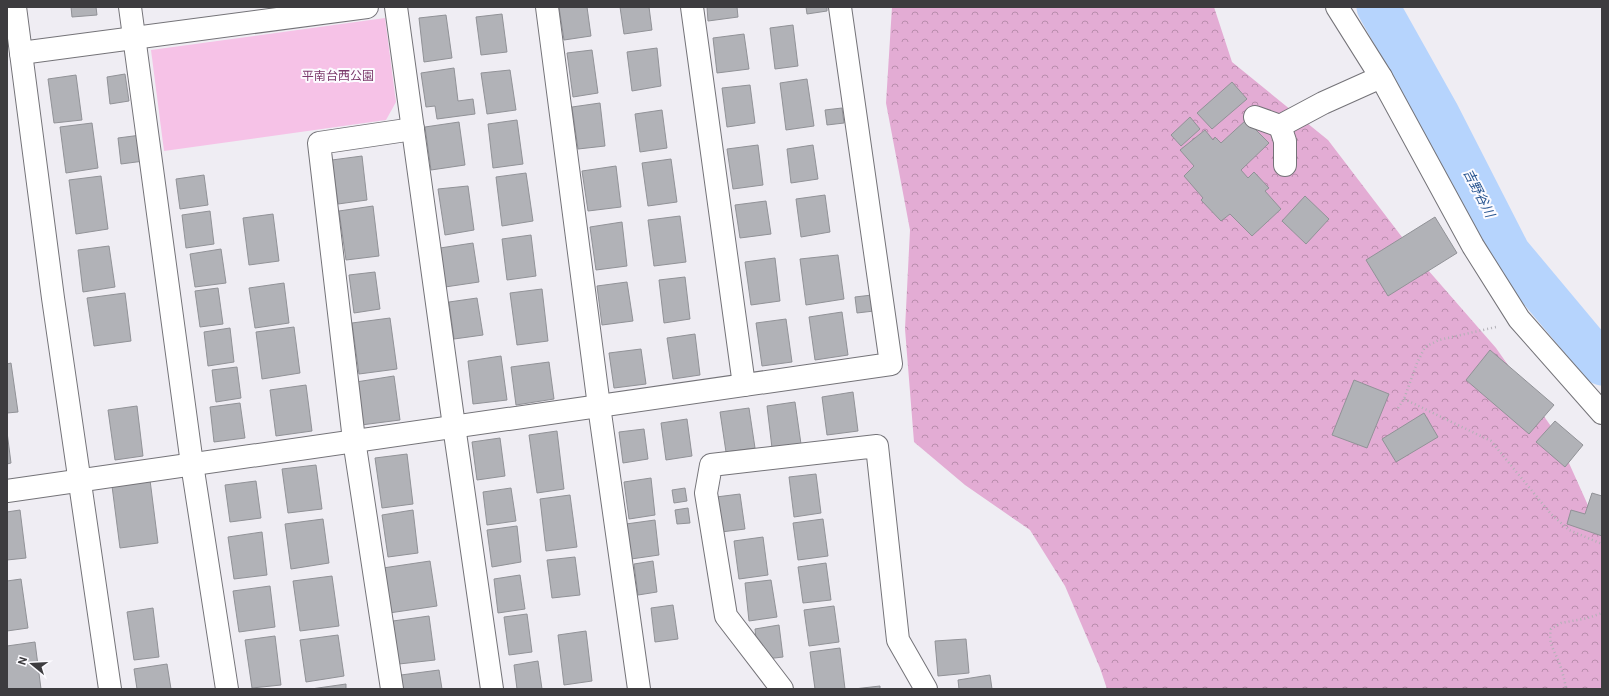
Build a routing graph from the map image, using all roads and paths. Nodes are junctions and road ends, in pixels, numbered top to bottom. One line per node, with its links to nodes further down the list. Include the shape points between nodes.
1 (16, 7): 11 (street)
2 (130, 7): 10 (street)
3 (367, 7): 9 (street)
4 (396, 7): 15 (street)
5 (547, 7): 20 (street)
6 (692, 7): 18 (street)
7 (840, 7): 18 (street, via 891,364)
8 (1338, 7): 12 (street)
9 (285, 12): 10 (street)
10 (134, 38): 11 (street); 25 (street)
11 (21, 53): 26 (street)
12 (1381, 77): 14 (street); 17 (street, via 1473,246)
13 (1256, 118): 14 (street)
14 (1280, 126): 16 (street, via 1285,141)
15 (413, 129): 23 (street); 24 (street, via 319,143)
16 (1285, 165)
17 (1518, 319): 19 (path, via 1439,340 1425,347); 22 (street)
18 (744, 385): 20 (street)
19 (1404, 399): 21 (path); 28 (path, via 1491,441 1550,514 1568,530)
20 (599, 406): 23 (street); 35 (street)
21 (1398, 408)
22 (1602, 413)
23 (454, 426): 24 (street); 34 (street)
24 (354, 440): 25 (street); 33 (street)
25 (192, 464): 26 (street); 32 (street)
26 (79, 480): 27 (street); 31 (street)
27 (7, 491)
28 (1602, 544)
29 (1602, 613): 30 (path, via 1562,623 1551,629 1549,637)
30 (1566, 687)
31 (110, 689)
32 (227, 689)
33 (392, 689)
34 (492, 689)
35 (639, 689)
36 (782, 689): 37 (street, via 726,616 706,493 712,465 877,446 898,640)
37 (926, 689)

